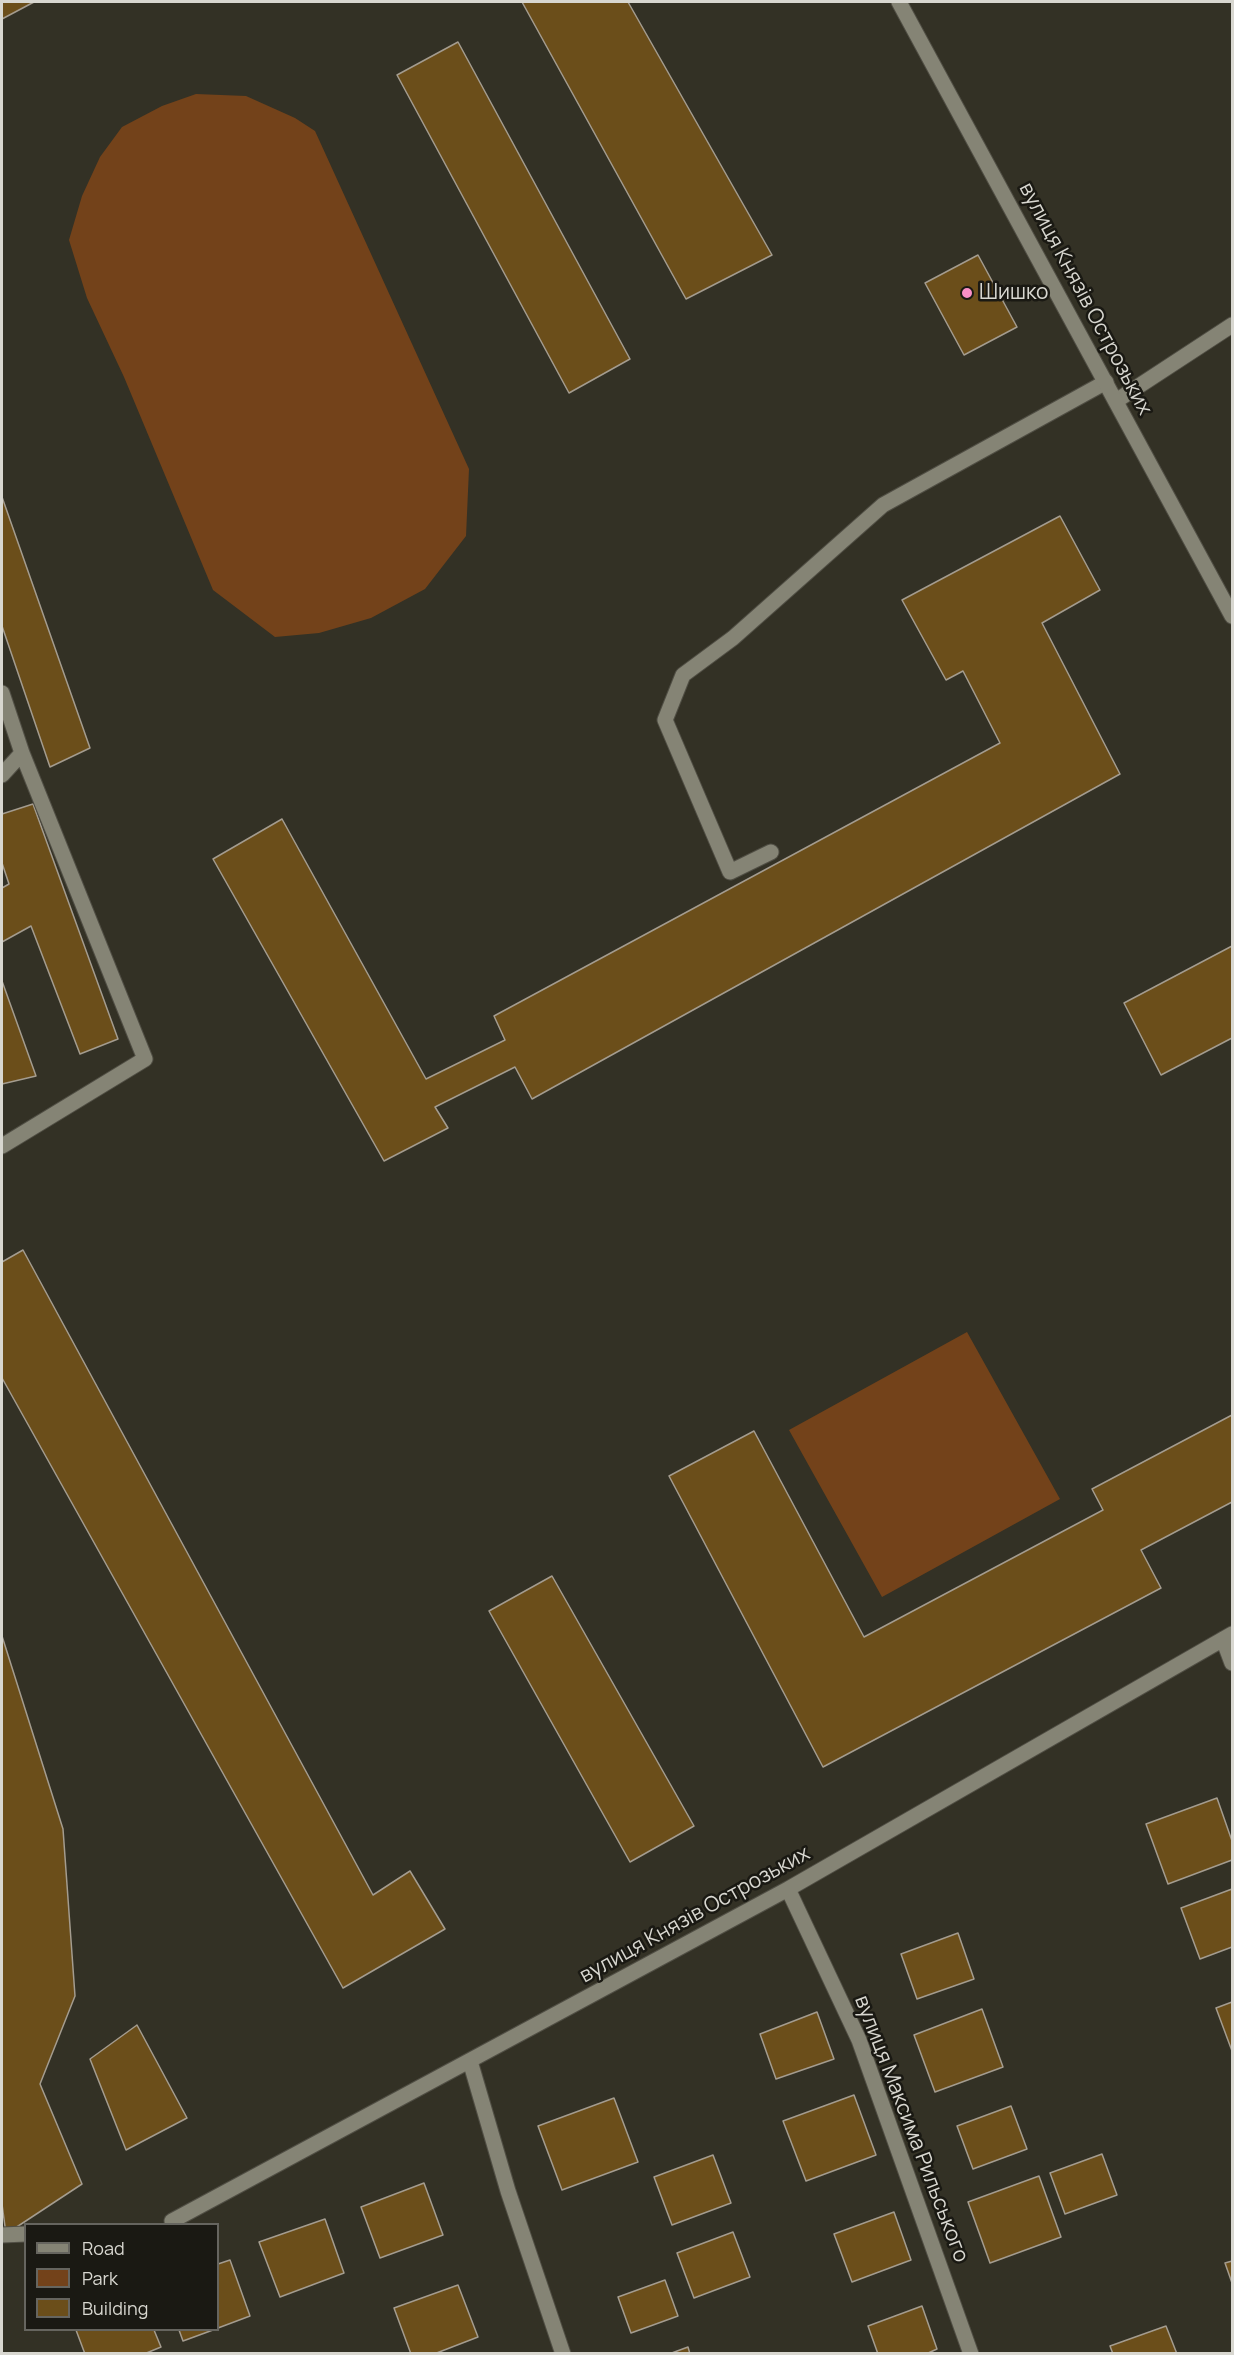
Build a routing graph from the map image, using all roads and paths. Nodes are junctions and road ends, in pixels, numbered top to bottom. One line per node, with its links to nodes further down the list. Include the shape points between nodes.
1 (900, 2): 3 (street, вулиця Князів Острозьких)
2 (1233, 324): 4 (street)
3 (1106, 382): 4 (street, вулиця Князів Острозьких); 9 (street, via 883,505 733,638 683,675 665,720 730,873)
4 (1116, 401): 5 (street, вулиця Князів Острозьких)
5 (1233, 616)
6 (2, 693): 7 (street)
7 (22, 753): 8 (street); 10 (street, via 145,1059)
8 (2, 775)
9 (771, 852)
10 (2, 1146)
11 (1228, 1636): 12 (street); 13 (street, вулиця Князів Острозьких)
12 (1233, 1663)
13 (788, 1889): 14 (street, вулиця Князів Острозьких); 19 (street, вулиця Максима Рильського, via 859,2040)
14 (470, 2061): 15 (street, вулиця Князів Острозьких); 18 (street, via 508,2191)
15 (169, 2223)
16 (24, 2234): 17 (street)
17 (2, 2235)
18 (563, 2354)
19 (971, 2354)

